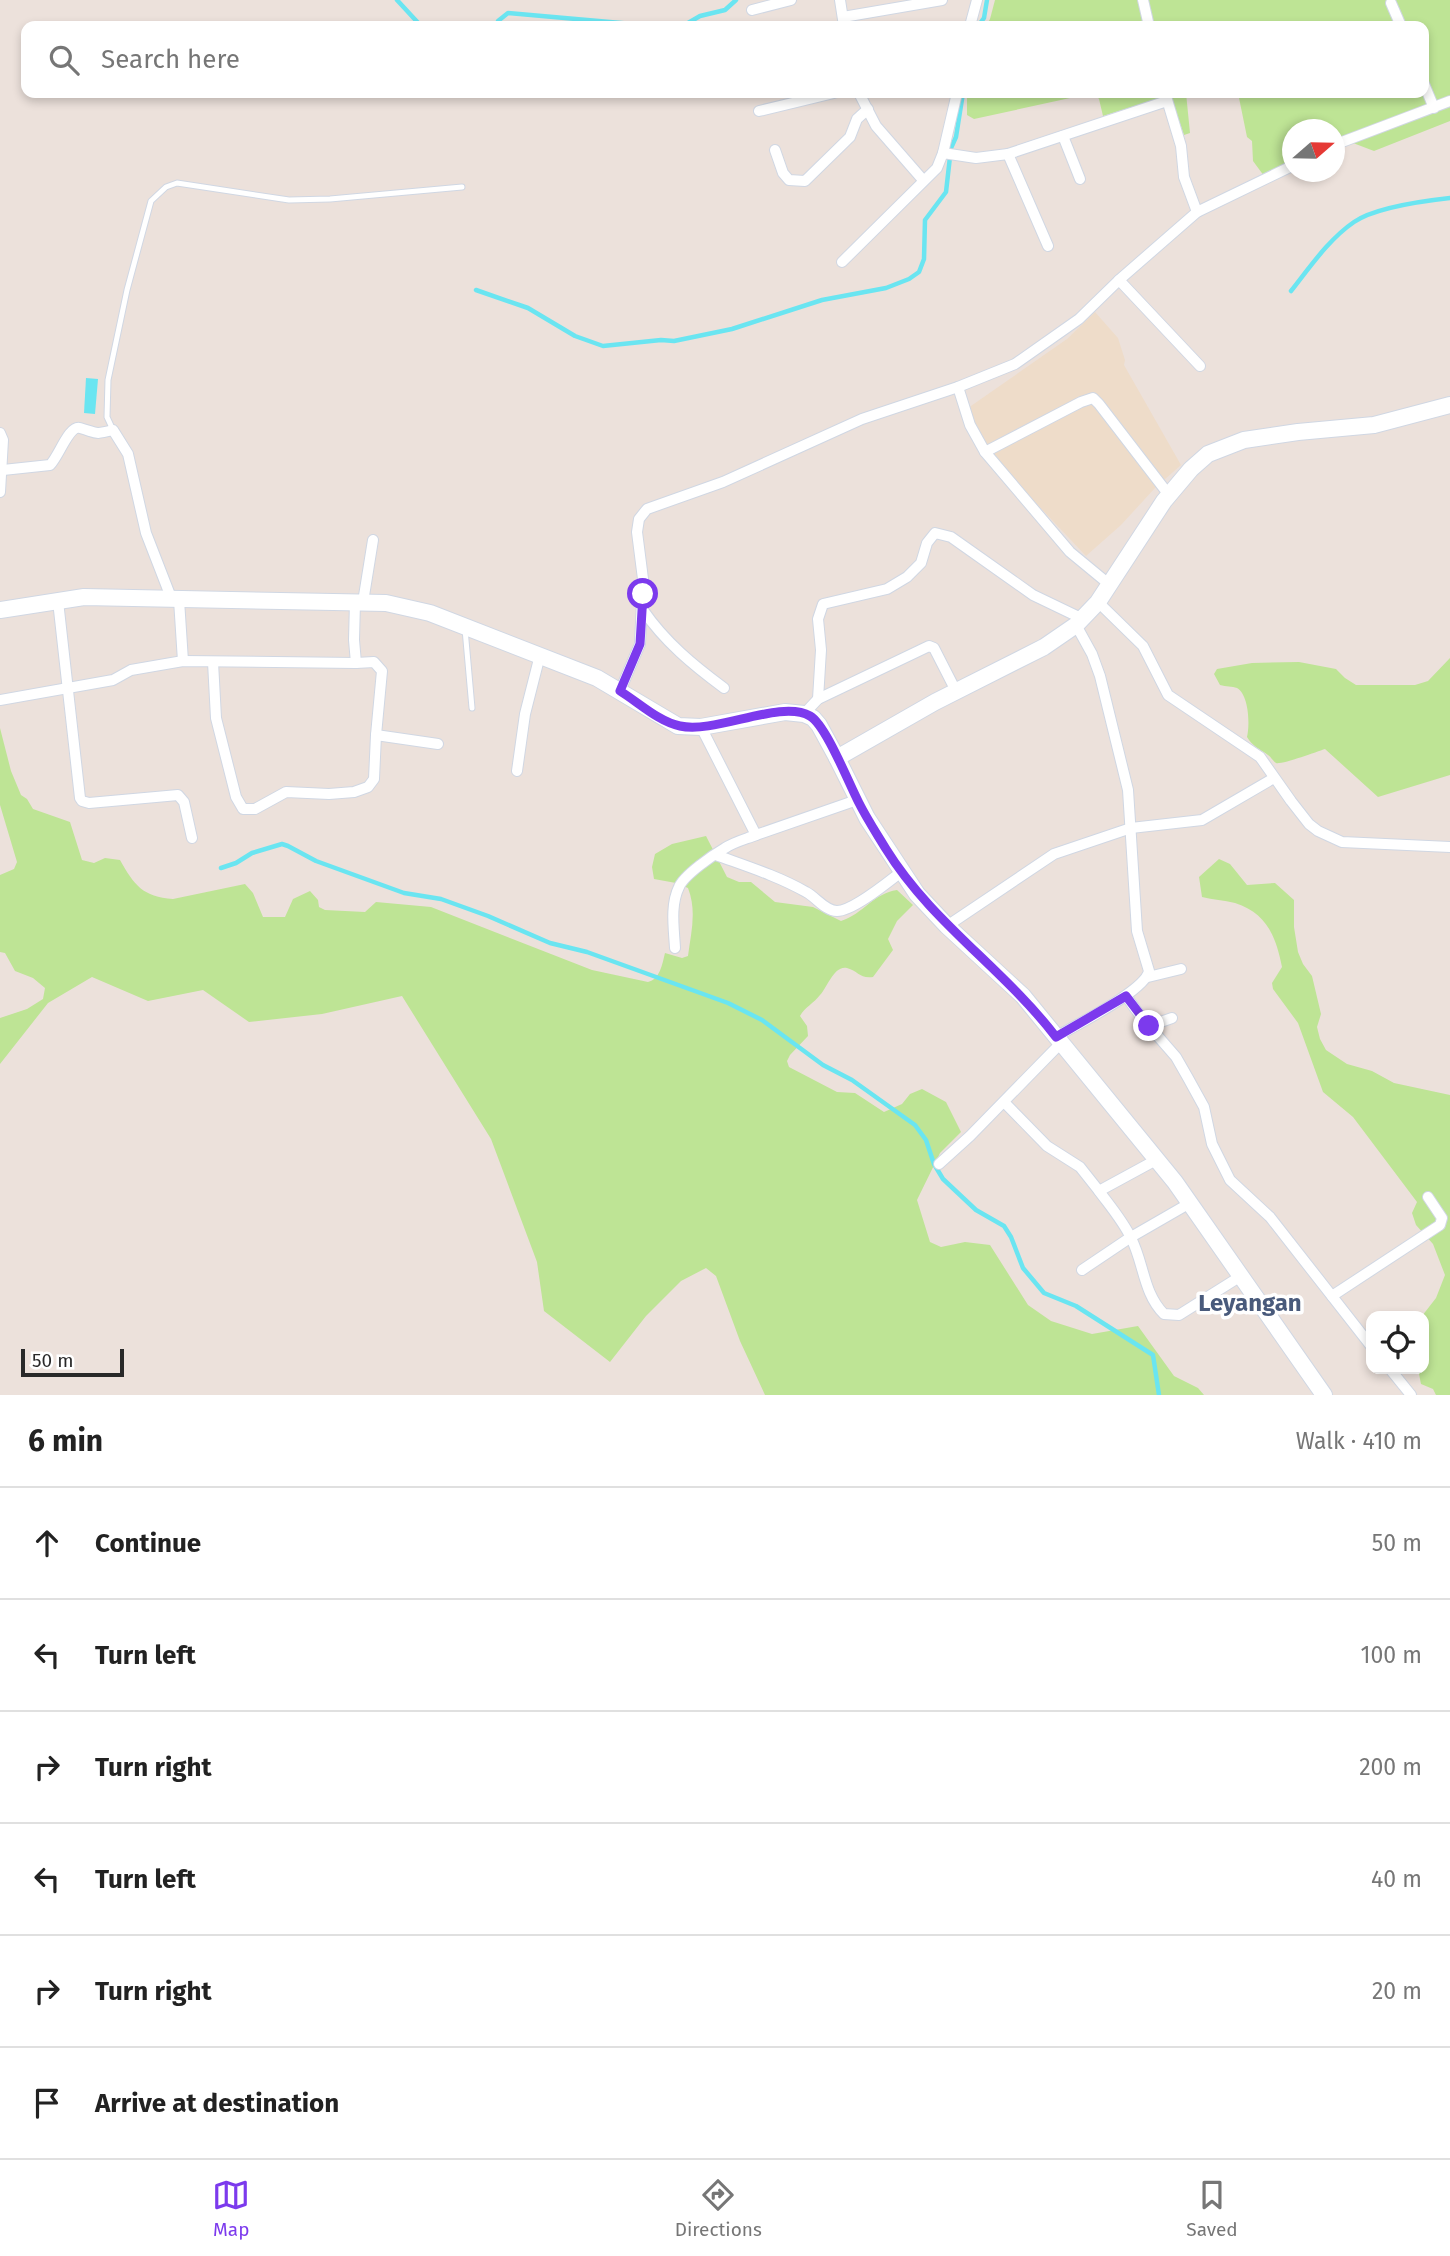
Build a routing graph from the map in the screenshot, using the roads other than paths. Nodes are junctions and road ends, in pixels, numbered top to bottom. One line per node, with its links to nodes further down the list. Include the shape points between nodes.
1 (791, 0): 7 (street)
2 (840, 0): 8 (street)
3 (942, 0): 9 (street)
4 (977, 0): 10 (street)
5 (1143, 0): 11 (street)
6 (1391, 4): 12 (street)
7 (752, 10)
8 (843, 21)
9 (848, 21)
10 (971, 21)
11 (1148, 21)
12 (1399, 21)
13 (1429, 96): 20 (street)
14 (813, 98): 22 (street)
15 (862, 98): 21 (street)
16 (956, 98): 26 (street)
17 (1163, 98): 23 (street)
18 (1166, 98): 32 (street)
19 (1450, 101): 20 (street)
20 (1434, 108): 24 (street)
21 (868, 109): 25 (street, via 850,137 805,181 789,180); 30 (street, via 876,126)
22 (759, 111)
23 (1063, 136): 27 (street); 29 (street)
24 (1345, 141)
25 (775, 150)
26 (949, 153): 27 (street, via 976,158); 30 (street)
27 (1008, 154): 33 (street)
28 (1282, 171): 32 (street)
29 (1080, 178)
30 (923, 180): 34 (street)
31 (462, 187): 39 (lane, via 289,200 177,183 166,187 151,201 116,341 107,396 107,417)
32 (1196, 212): 35 (street)
33 (1048, 246)
34 (842, 262)
35 (1119, 280): 36 (street); 37 (street, via 1079,318 1028,356)
36 (1200, 366)
37 (958, 387): 41 (street); 52 (street, via 862,419 644,512 637,532)
38 (1450, 405): 44 (street, via 1374,425 1244,440 1204,457)
39 (113, 430): 42 (street, via 93,434 74,429 50,465); 47 (street, via 128,454 146,533)
40 (0, 433): 42 (street)
41 (985, 452): 44 (street, via 1093,398); 46 (street, via 1070,552)
42 (3, 470): 43 (street)
43 (0, 492)
44 (1169, 495): 46 (street)
45 (373, 540): 49 (street)
46 (1110, 585): 50 (street)
47 (176, 600): 48 (street, via 84,597); 49 (street); 56 (street)
48 (58, 601): 51 (street); 59 (street)
49 (359, 602): 54 (street, via 386,603); 58 (street)
50 (1098, 603): 53 (street); 72 (street, via 1143,646 1168,695 1260,757)
51 (0, 610)
52 (643, 610): 60 (street, via 678,652); 61 (street, via 640,644)
53 (1079, 622): 62 (street, via 1044,648); 63 (street, via 951,537 935,533 921,563 906,578 887,589 823,604 818,618); 74 (street, via 1108,705 1128,790)
54 (465, 626): 55 (street); 65 (lane)
55 (540, 655): 61 (street); 71 (street)
56 (183, 661): 57 (street); 59 (street)
57 (213, 662): 58 (street); 68 (street, via 216,718 243,809 255,809 286,792 329,794 368,787 374,779)
58 (356, 663): 68 (street, via 374,662 382,671)
59 (68, 688): 64 (street); 76 (street, via 82,801 178,795 184,802)
60 (724, 688)
61 (620, 691): 67 (street, via 674,724)
62 (956, 691): 63 (street, via 931,645); 70 (street)
63 (817, 699): 66 (street)
64 (0, 700)
65 (472, 708)
66 (804, 714): 67 (street, via 785,712); 70 (street, via 819,725)
67 (701, 727): 75 (street)
68 (376, 735): 69 (street)
69 (438, 744)
70 (837, 758): 73 (street)
71 (517, 771)
72 (1274, 778): 74 (street, via 1202,820); 77 (street, via 1309,824 1331,839)
73 (857, 800): 75 (street); 79 (street)
74 (1131, 828): 80 (street, via 1054,854); 83 (street, via 1136,921)
75 (756, 835): 78 (street)
76 (192, 838)
77 (1450, 847)
78 (716, 855): 79 (street, via 772,875 837,911 849,908); 81 (street, via 679,885)
79 (901, 873): 80 (street)
80 (947, 926): 87 (street, via 1023,996)
81 (675, 948)
82 (1181, 969): 83 (street)
83 (1148, 976): 84 (street)
84 (1126, 996): 86 (street); 87 (street)
85 (1172, 1018): 86 (street)
86 (1149, 1026): 97 (street, via 1176,1057 1194,1088 1209,1122 1212,1144 1230,1180 1270,1217)
87 (1058, 1040): 88 (street); 89 (street)
88 (1004, 1102): 90 (street); 91 (street, via 1047,1146 1080,1167)
89 (1156, 1160): 91 (street); 93 (street)
90 (939, 1164)
91 (1100, 1191): 94 (street)
92 (1428, 1197): 97 (street, via 1441,1218 1440,1226)
93 (1190, 1203): 94 (street); 96 (street)
94 (1130, 1237): 95 (street); 96 (street, via 1150,1295 1164,1314 1179,1315)
95 (1082, 1270)
96 (1241, 1276): 100 (street)
97 (1332, 1296): 98 (street)
98 (1366, 1340)
99 (1394, 1374): 101 (street)
100 (1324, 1395)
101 (1411, 1395)

